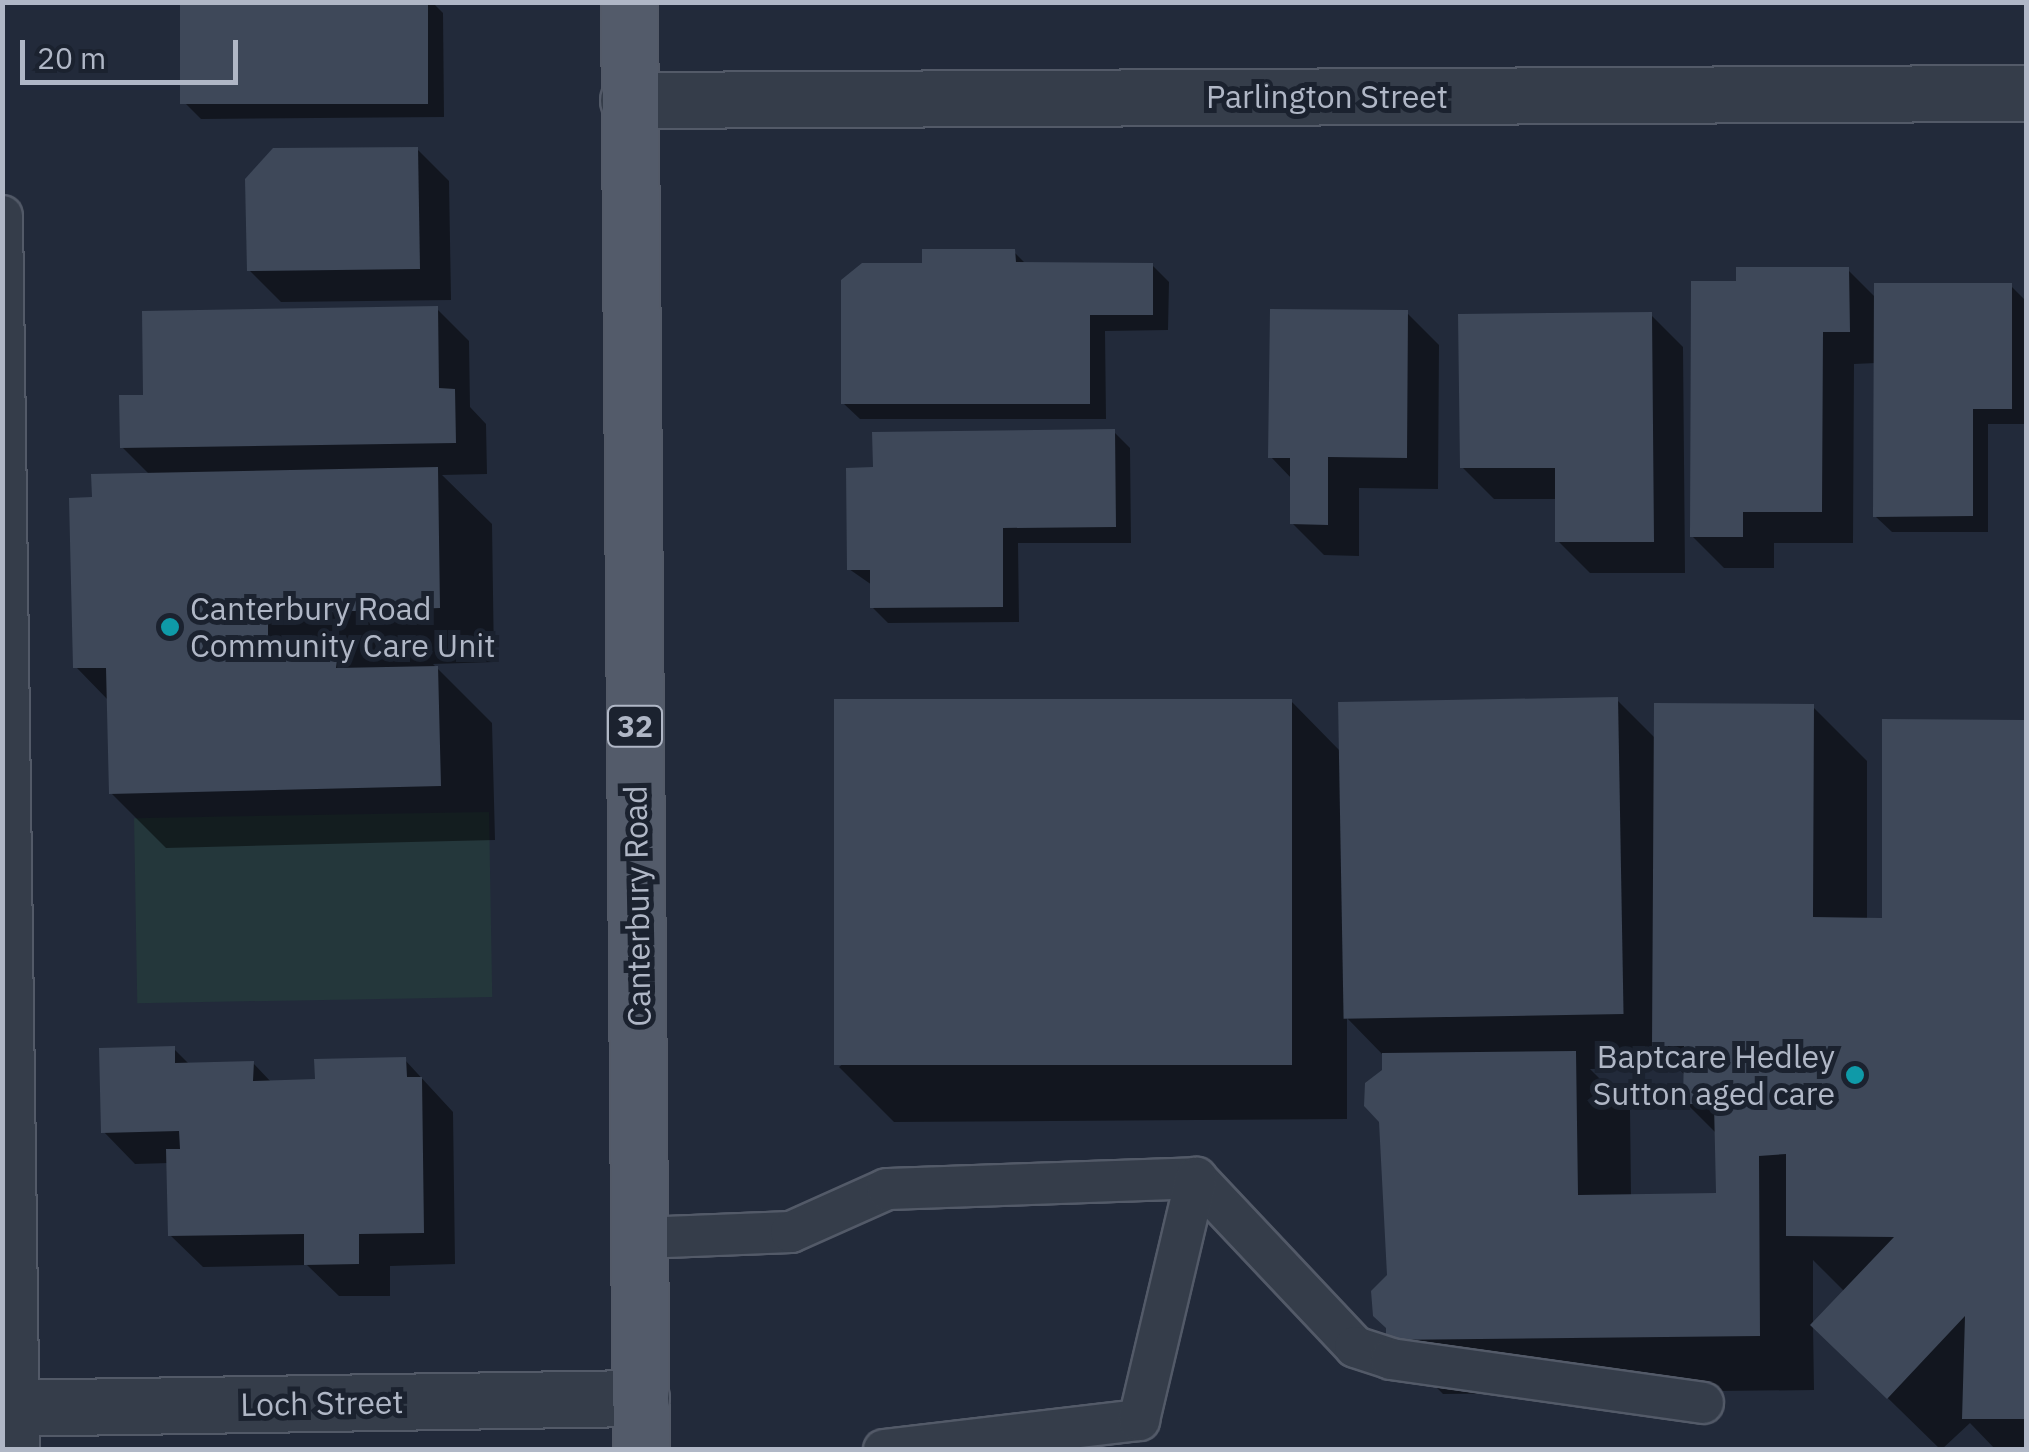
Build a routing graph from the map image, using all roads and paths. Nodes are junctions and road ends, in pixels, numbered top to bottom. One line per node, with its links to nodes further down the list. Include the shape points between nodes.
1 (628, 2): 3 (main road, Canterbury Road / 32)
2 (2026, 93): 3 (street, Parlington Street)
3 (628, 100): 6 (main road, Canterbury Road / 32)
4 (2, 216): 8 (lane)
5 (1196, 1178): 6 (lane, via 888,1190 791,1232); 7 (lane, via 1356,1347 1392,1359); 10 (lane, via 1139,1420)
6 (641, 1238): 9 (main road, Canterbury Road / 32)
7 (1703, 1403)
8 (13, 1422): 9 (street, Loch Street)
9 (641, 1424)
10 (884, 1450)

